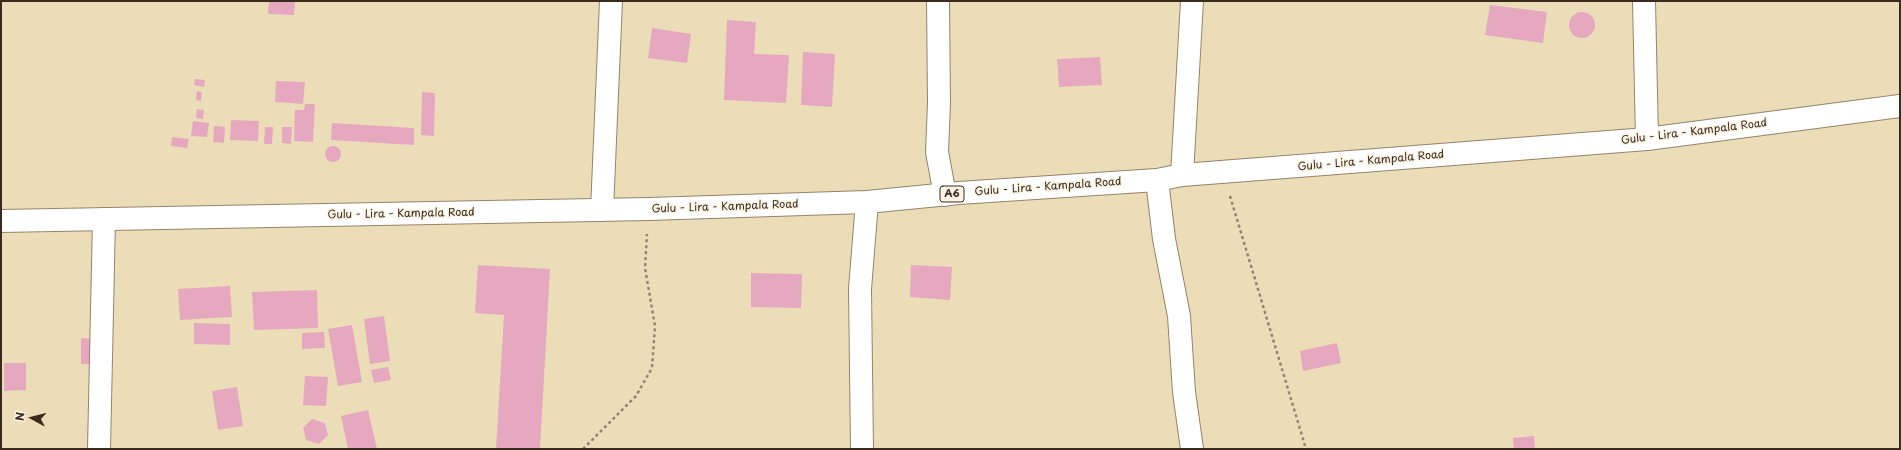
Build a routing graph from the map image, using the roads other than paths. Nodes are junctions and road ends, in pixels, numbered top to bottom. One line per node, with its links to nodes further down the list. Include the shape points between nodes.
1 (611, 1): 11 (main road)
2 (938, 1): 9 (main road, via 937,152)
3 (1192, 1): 7 (main road)
4 (1644, 1): 6 (main road)
5 (1900, 106): 6 (main road, Gulu - Lira - Kampala Road / A6)
6 (1647, 139): 7 (main road, Gulu - Lira - Kampala Road / A6)
7 (1182, 175): 8 (main road, Gulu - Lira - Kampala Road / A6)
8 (1157, 180): 9 (main road, Gulu - Lira - Kampala Road / A6); 16 (main road, via 1164,239 1179,316 1184,392)
9 (945, 195): 10 (main road, Gulu - Lira - Kampala Road / A6)
10 (867, 202): 11 (main road, Gulu - Lira - Kampala Road / A6); 15 (main road, via 860,289)
11 (602, 210): 12 (main road, Gulu - Lira - Kampala Road / A6)
12 (104, 219): 13 (main road, Gulu - Lira - Kampala Road / A6); 14 (main road)
13 (1, 221)
14 (99, 449)
15 (862, 449)
16 (1192, 449)

